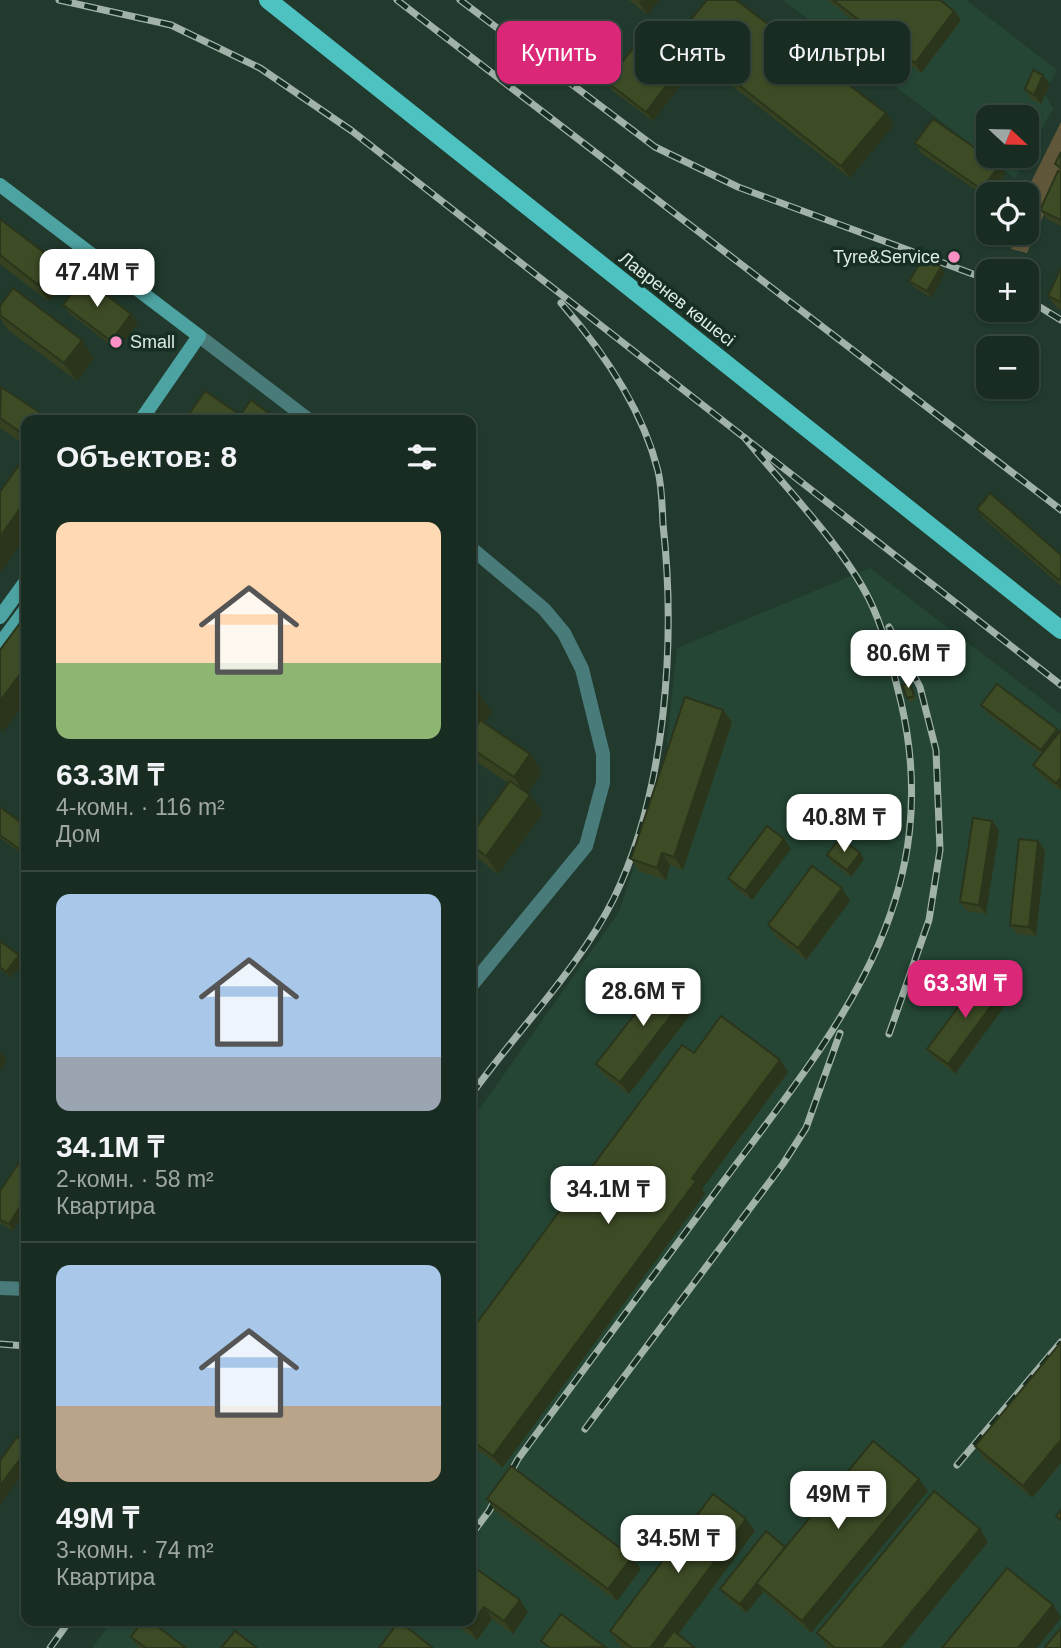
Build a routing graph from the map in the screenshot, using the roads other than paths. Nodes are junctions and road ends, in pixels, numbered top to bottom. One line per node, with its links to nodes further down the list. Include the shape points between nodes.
1 (268, 0): 10 (main road, Лавренев көшесі)
2 (0, 185): 3 (street)
3 (199, 335): 4 (street); 5 (street)
4 (144, 415)
5 (303, 415)
6 (476, 552): 12 (street, via 544,609 564,633 582,669 603,754 603,783 586,846)
7 (21, 588): 9 (street)
8 (21, 616): 11 (street)
9 (0, 617)
10 (1061, 630)
11 (0, 645)
12 (476, 980)
13 (0, 1288): 14 (street)
14 (21, 1289)

